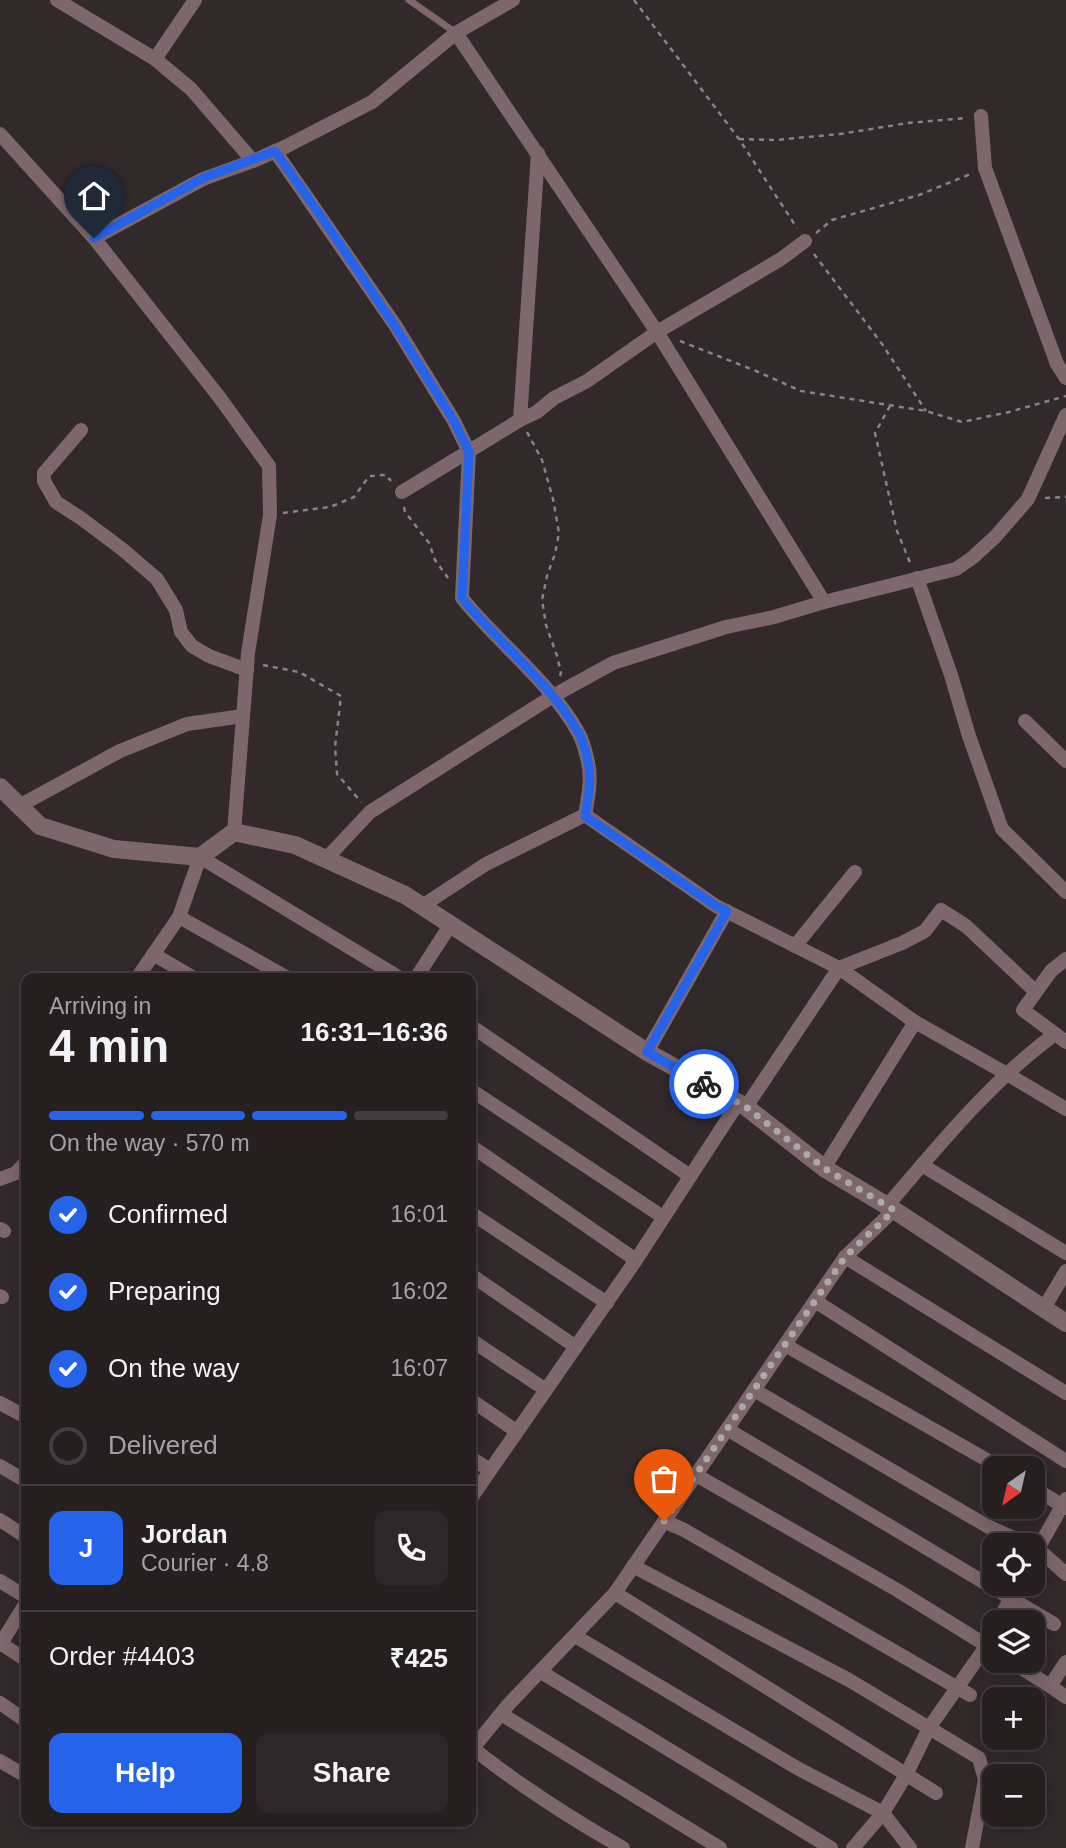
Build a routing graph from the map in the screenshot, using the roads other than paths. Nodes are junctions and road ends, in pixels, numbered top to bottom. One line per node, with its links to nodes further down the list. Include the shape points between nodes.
1 (57, 0): 6 (street)
2 (195, 0): 6 (street)
3 (409, 0): 5 (lane)
4 (513, 0): 5 (street)
5 (456, 33): 9 (street, via 372,102); 10 (street)
6 (155, 60): 11 (street, via 191,89)
7 (981, 116): 15 (street, via 985,168)
8 (0, 134): 12 (street)
9 (275, 151): 11 (street); 19 (street, via 395,326)
10 (538, 153): 14 (street); 17 (street)
11 (253, 161): 12 (street, via 203,178)
12 (94, 238): 23 (street, via 269,466 270,515)
13 (805, 241): 14 (street)
14 (657, 332): 17 (street, via 587,381); 22 (street)
15 (1066, 378)
16 (1066, 415): 21 (street, via 1028,499 995,537 956,569)
17 (520, 419): 19 (street)
18 (81, 430): 23 (street, via 44,473 48,491 56,502 157,579 192,646 209,656)
19 (469, 452): 20 (street); 24 (street, via 462,598)
20 (402, 492)
21 (917, 578): 22 (street); 35 (street, via 1002,829)
22 (824, 602): 24 (street, via 726,626 613,663)
23 (247, 666): 25 (street)
24 (553, 696): 30 (street, via 579,733 589,764); 33 (street, via 370,812)
25 (243, 716): 29 (street, via 187,724 120,751); 31 (street)
26 (1025, 721): 27 (street)
27 (1066, 761)
28 (0, 787): 29 (street)
29 (19, 806): 32 (street, via 40,826 114,849)
30 (585, 816): 36 (street, via 486,864); 37 (street)
31 (234, 832): 32 (street); 33 (street, via 295,845)
32 (200, 857): 38 (street); 47 (street)
33 (326, 859): 36 (street)
34 (855, 872): 40 (street)
35 (1066, 891)
36 (422, 906): 39 (street)
37 (727, 911): 40 (street); 53 (street)
38 (179, 917): 41 (street); 46 (street)
39 (451, 924): 48 (street); 53 (street)
40 (795, 946): 43 (street)
41 (153, 954): 44 (street); 45 (street)
42 (1066, 959): 49 (street)
43 (839, 968): 49 (street, via 925,930 941,910 966,926); 50 (street); 56 (street)
44 (140, 973)
45 (185, 973)
46 (279, 973)
47 (392, 973)
48 (419, 973)
49 (1035, 991): 52 (street, via 1023,1010)
50 (915, 1022): 54 (street); 61 (street)
51 (476, 1029): 62 (street)
52 (1060, 1038): 54 (street, via 1035,1049)
53 (647, 1052): 56 (street)
54 (1007, 1074): 57 (street); 59 (street)
55 (476, 1093): 66 (street)
56 (742, 1105): 61 (street); 62 (street)
57 (1066, 1110)
58 (476, 1149): 69 (street)
59 (922, 1166): 64 (street); 67 (street)
60 (21, 1168): 63 (street)
61 (824, 1168): 64 (street)
62 (690, 1176): 66 (street)
63 (0, 1179)
64 (891, 1208): 68 (street); 74 (street)
65 (476, 1216): 73 (street)
66 (663, 1217): 69 (street)
67 (1066, 1253)
68 (845, 1257): 72 (street); 81 (street)
69 (636, 1260): 73 (street)
70 (1066, 1271): 74 (street)
71 (476, 1278): 78 (street)
72 (815, 1301): 77 (street); 89 (street)
73 (607, 1303): 78 (street)
74 (1044, 1308): 75 (street)
75 (1066, 1323)
76 (476, 1343): 79 (street)
77 (785, 1345): 80 (street); 87 (street)
78 (576, 1347): 79 (street)
79 (546, 1390): 86 (street)
80 (754, 1390): 85 (street); 100 (street)
81 (1066, 1393)
82 (0, 1403): 84 (street)
83 (476, 1403): 86 (street)
84 (21, 1414)
85 (727, 1429): 92 (street); 104 (street)
86 (516, 1430): 91 (street)
87 (982, 1457)
88 (476, 1461): 91 (street)
89 (1066, 1461)
90 (0, 1466): 93 (street)
91 (490, 1471): 94 (street)
92 (696, 1475): 98 (street); 113 (street)
93 (21, 1478)
94 (476, 1491)
95 (1045, 1494): 96 (street)
96 (1065, 1504): 101 (street)
97 (0, 1520): 99 (street)
98 (664, 1521): 103 (street); 121 (street)
99 (21, 1533)
100 (1000, 1533)
101 (1045, 1533)
102 (1045, 1559): 105 (street)
103 (633, 1566): 107 (street); 126 (street, via 849,1680)
104 (982, 1572)
105 (1066, 1574)
106 (0, 1580): 108 (street)
107 (615, 1593): 112 (street); 131 (street)
108 (21, 1594)
109 (1021, 1596): 111 (street)
110 (21, 1611): 114 (street)
111 (1054, 1624)
112 (575, 1636): 118 (street); 133 (street, via 797,1768)
113 (982, 1642)
114 (0, 1644): 115 (street)
115 (21, 1657)
116 (982, 1661): 121 (street)
117 (1066, 1662): 120 (street)
118 (541, 1672): 124 (street); 136 (street)
119 (1029, 1673): 120 (street)
120 (1050, 1686): 122 (street)
121 (964, 1692): 126 (street)
122 (1066, 1697)
123 (0, 1703): 125 (street)
124 (501, 1714): 127 (street); 135 (street)
125 (21, 1718)
126 (929, 1728): 131 (street); 139 (street, via 979,1758 985,1780)
127 (476, 1742)
128 (476, 1750): 134 (street)
129 (0, 1761): 130 (street)
130 (21, 1773)
131 (906, 1775): 132 (street); 133 (street)
132 (936, 1793)
133 (883, 1813): 137 (street); 138 (street)
134 (622, 1848)
135 (720, 1848)
136 (831, 1848)
137 (853, 1848)
138 (910, 1848)
139 (972, 1848)

